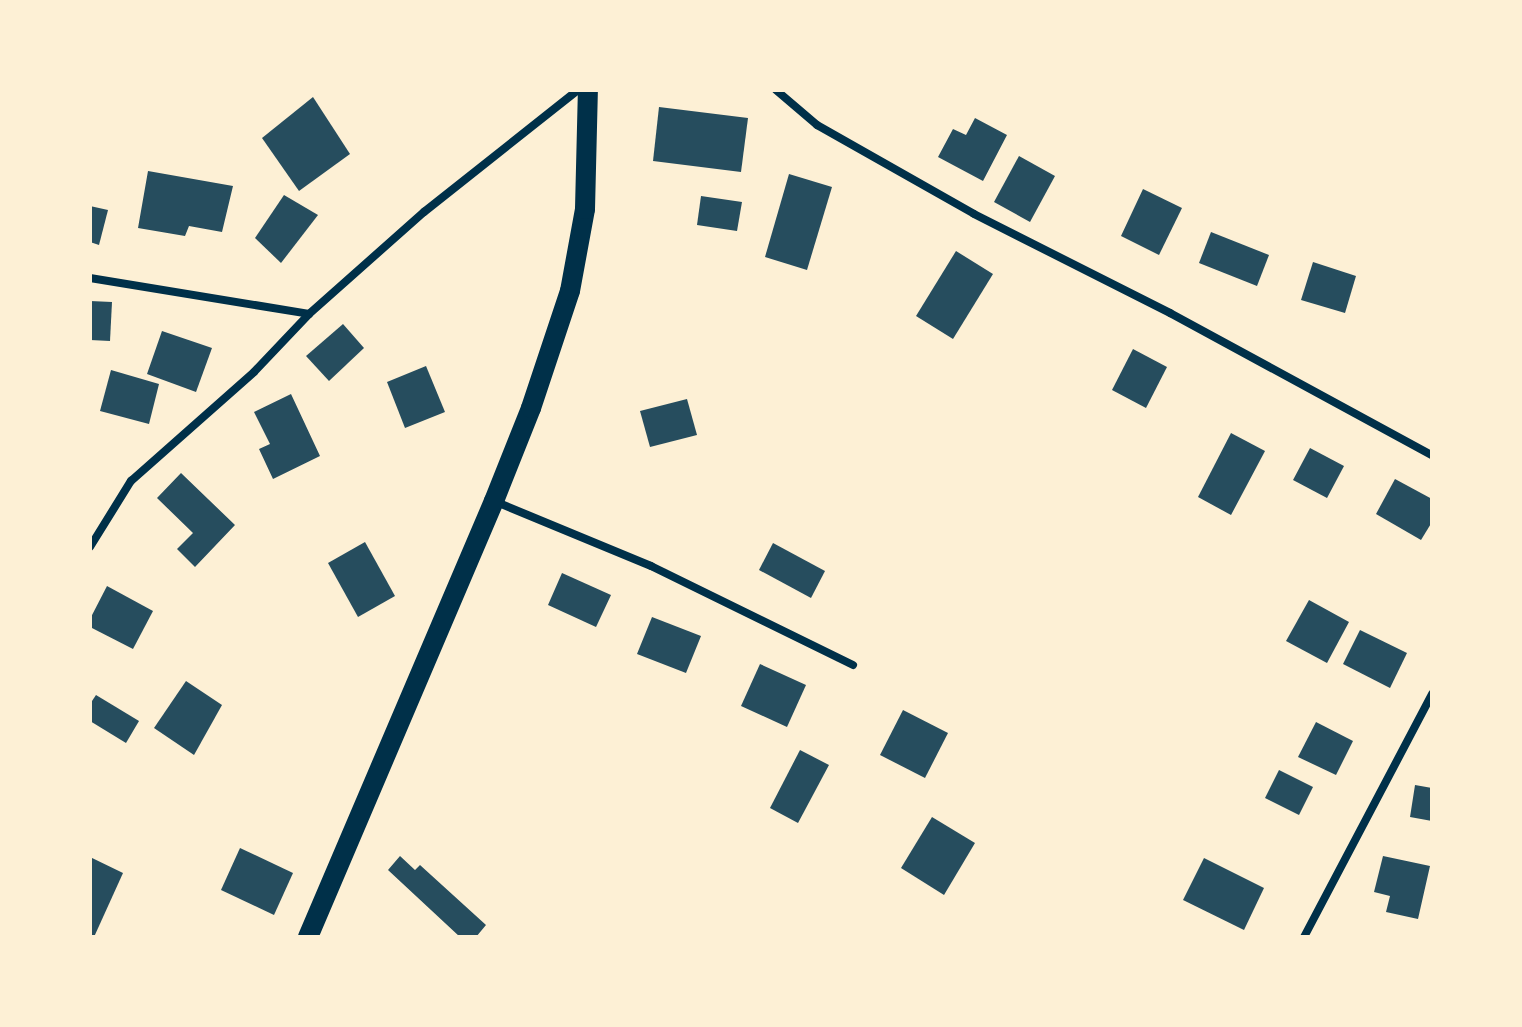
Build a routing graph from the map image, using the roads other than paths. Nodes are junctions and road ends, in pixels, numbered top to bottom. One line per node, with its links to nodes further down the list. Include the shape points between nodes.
1 (578, 90): 5 (street, via 424,212)
2 (588, 90): 7 (main road, via 585,209 570,291)
3 (776, 90): 6 (street, via 817,125 974,214)
4 (90, 278): 5 (street)
5 (309, 314): 8 (street, via 254,372 131,481)
6 (1432, 455)
7 (494, 501): 9 (street, via 651,566); 11 (main road)
8 (90, 547)
9 (853, 665)
10 (1432, 694): 12 (street)
11 (308, 937)
12 (1304, 937)

